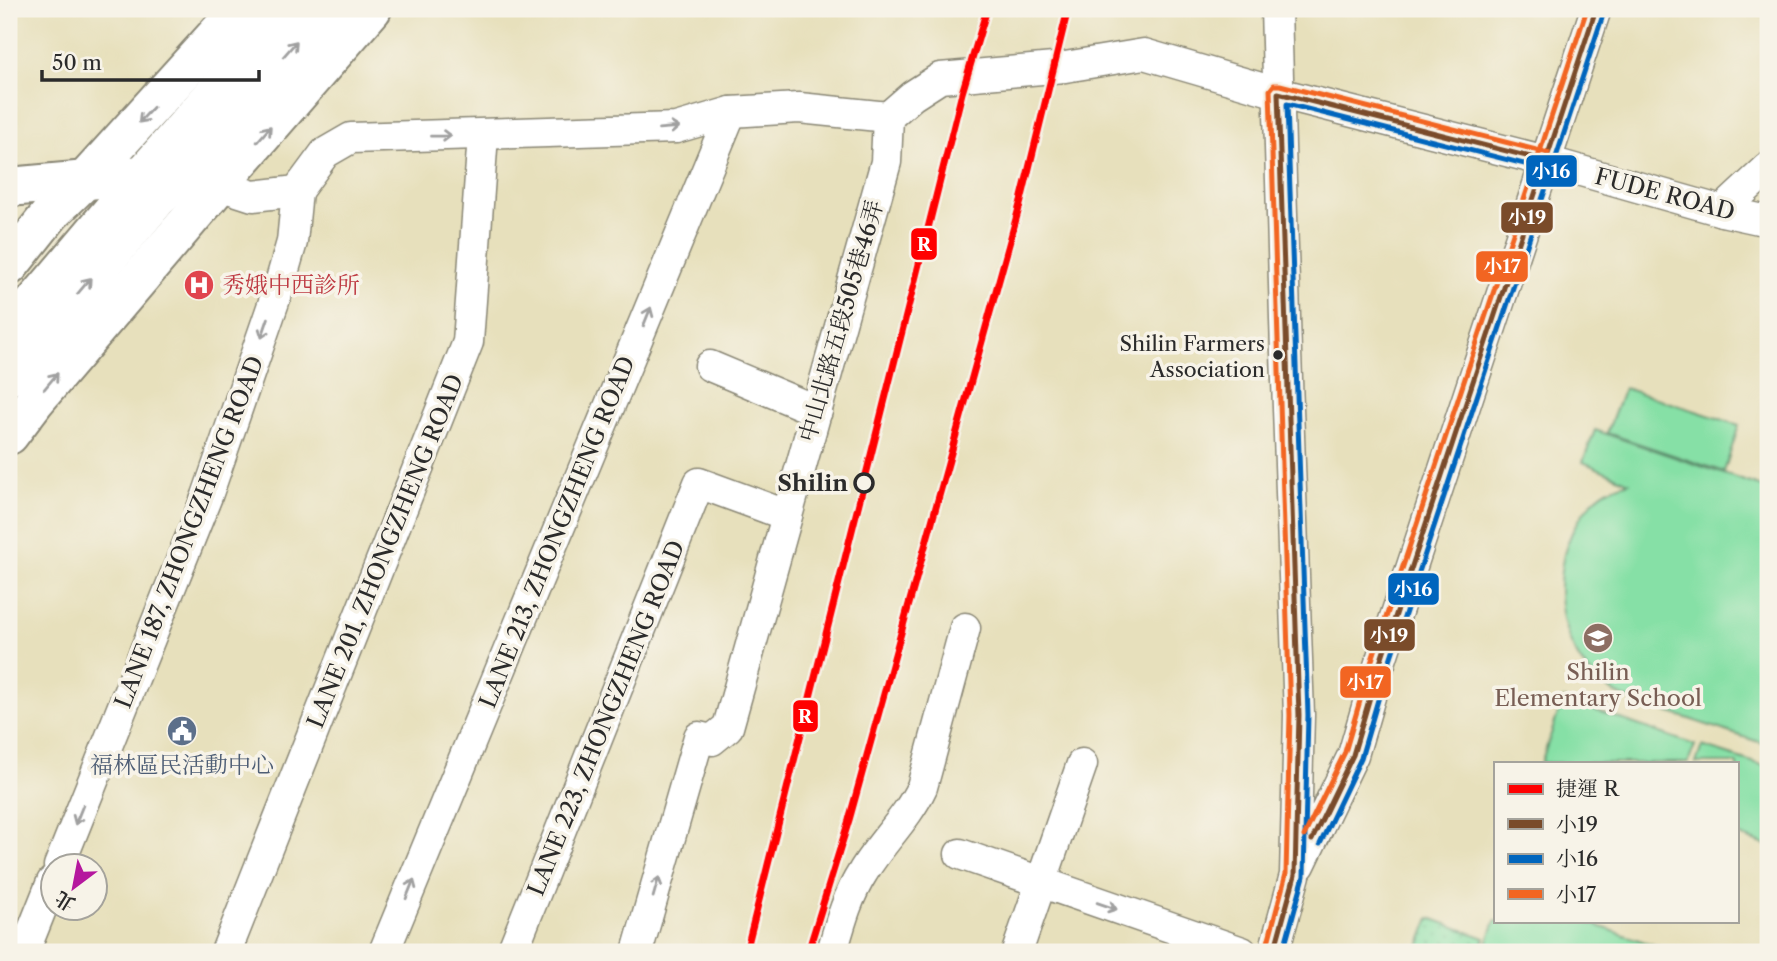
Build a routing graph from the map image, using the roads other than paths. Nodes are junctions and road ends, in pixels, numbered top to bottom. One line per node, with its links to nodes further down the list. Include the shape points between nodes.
1 (240, 9): 15 (main road, one-way to 15)
2 (288, 9): 13 (main road)
3 (325, 9): 14 (main road, one-way to 3)
4 (372, 9): 16 (main road, one-way to 4)
5 (1276, 9): 7 (street)
6 (1596, 9): 11 (street)
7 (1278, 93): 9 (street, FUDE ROAD, via 1144,54 1065,67 940,78); 11 (street, FUDE ROAD); 32 (street, via 1299,715)
8 (731, 112): 9 (street, via 799,108); 10 (street, one-way to 8, via 676,128); 37 (street, LANE 213, ZHONGZHENG ROAD, one-way to 8)
9 (888, 117): 25 (street, 中山北路五段505巷46弄, via 886,162)
10 (483, 135): 18 (street, one-way to 10, via 325,153 351,138); 36 (street, LANE 201, ZHONGZHENG ROAD, via 468,342)
11 (1546, 162): 19 (street, FUDE ROAD); 32 (street, via 1353,755)
12 (1768, 168): 19 (street)
13 (143, 175): 14 (main road); 15 (main road); 22 (main road)
14 (181, 175): 16 (main road); 24 (main road, one-way to 14)
15 (86, 180): 17 (main road); 21 (main road, via 51,213)
16 (219, 185): 18 (street, via 253,196); 26 (main road, one-way to 16)
17 (9, 187)
18 (297, 191): 30 (street, LANE 187, ZHONGZHENG ROAD, one-way to 30, via 292,242 279,288 207,496)
19 (1722, 211): 20 (street, FUDE ROAD)
20 (1768, 221)
21 (9, 266)
22 (9, 333)
23 (710, 366): 25 (street)
24 (9, 376)
25 (817, 411): 27 (street, 中山北路五段505巷46弄)
26 (9, 435)
27 (786, 515): 38 (street, LANE 223, ZHONGZHENG ROAD, via 699,483); 39 (street, 中山北路五段505巷46弄, one-way to 27, via 699,737 712,740 728,726)
28 (965, 628): 40 (street, via 922,788 863,871 844,909)
29 (1082, 764): 33 (street)
30 (65, 852)
31 (960, 854): 33 (street)
32 (1296, 875): 43 (street)
33 (1042, 884): 41 (street); 42 (street, one-way to 42)
34 (38, 917): 35 (street)
35 (24, 952)
36 (226, 952)
37 (384, 952)
38 (512, 952)
39 (638, 952)
40 (832, 952)
41 (1017, 952)
42 (1242, 952)
43 (1274, 952)

